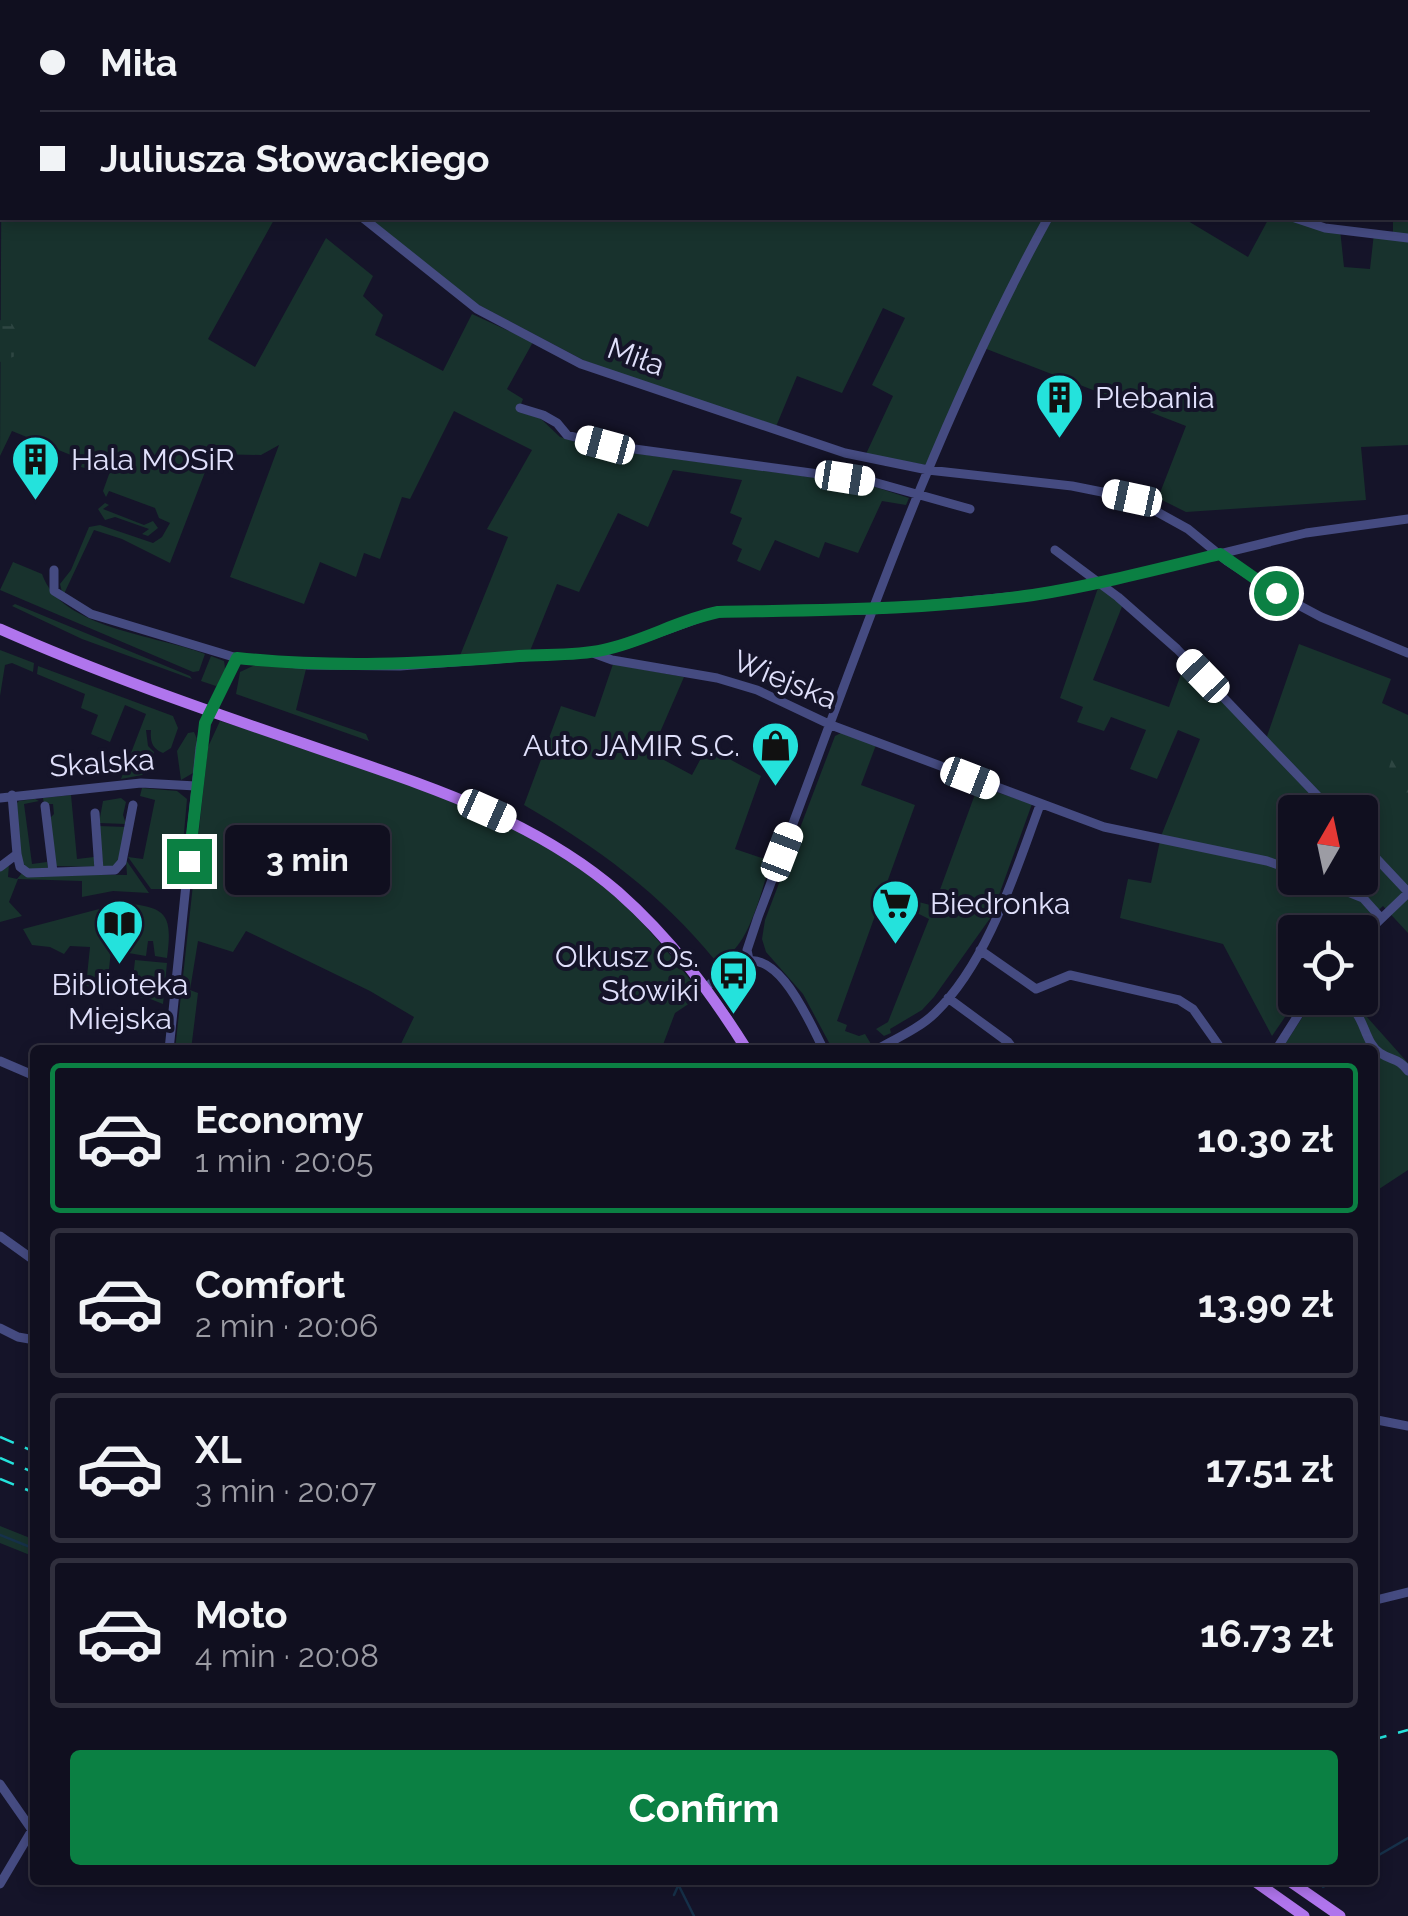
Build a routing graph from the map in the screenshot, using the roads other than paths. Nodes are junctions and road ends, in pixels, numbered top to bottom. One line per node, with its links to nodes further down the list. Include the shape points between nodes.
1 (366, 220): 6 (street, Miła, via 477,309 581,364 819,446)
2 (1047, 220): 6 (street)
3 (1301, 220): 4 (street)
4 (1408, 238)
5 (520, 408): 7 (street, via 543,415 567,435 605,445)
6 (928, 470): 7 (street); 11 (street, Miła, via 1132,498)
7 (918, 494): 8 (street); 14 (street)
8 (970, 509)
9 (1408, 519): 11 (street)
10 (1055, 550): 13 (street)
11 (1220, 554): 13 (street); 17 (street, Miła, via 1321,617)
12 (54, 570): 18 (street, Wiejska, via 54,591 91,614)
13 (1100, 583): 14 (street); 23 (street, via 1177,649)
14 (873, 610): 16 (street, via 718,612); 20 (street)
15 (0, 629): 19 (main road)
16 (590, 652): 18 (street, Wiejska, via 400,666); 20 (street, Wiejska, via 757,690)
17 (1408, 653)
18 (237, 658): 19 (street)
19 (211, 712): 21 (street); 41 (main road, via 514,823 616,890)
20 (831, 725): 26 (street, Wiejska); 40 (street, via 758,917)
21 (196, 786): 22 (street, Skalska, via 141,783); 45 (street)
22 (12, 795): 24 (street, Skalska); 29 (street, Skalska)
23 (1316, 795)
24 (0, 798)
25 (133, 805): 33 (street, Skalska, via 120,868)
26 (1040, 805): 31 (street, Wiejska); 39 (street)
27 (45, 806): 34 (street, Skalska)
28 (95, 813): 33 (street, Skalska)
29 (17, 854): 32 (street); 34 (street, via 22,870)
30 (1378, 860): 35 (street)
31 (1278, 865)
32 (0, 867)
33 (100, 870): 34 (street)
34 (53, 872)
35 (1408, 892): 37 (street)
36 (1356, 895): 37 (street)
37 (1381, 918): 38 (street)
38 (1378, 921)
39 (980, 950): 42 (street); 50 (street, via 1036,989 1070,975 1179,1000 1194,1009)
40 (749, 960): 41 (street); 47 (street, via 781,976)
41 (706, 988): 46 (main road)
42 (948, 998): 48 (street, via 933,1016); 49 (street)
43 (1298, 1015): 51 (street)
44 (1359, 1015): 52 (street)
45 (170, 1045)
46 (743, 1045)
47 (821, 1045)
48 (884, 1045)
49 (1010, 1045)
50 (1219, 1045)
51 (1279, 1045)
52 (1373, 1045)
53 (1378, 1050): 55 (street, via 1398,1058)
54 (0, 1061): 56 (street)
55 (1408, 1071)
56 (30, 1074)
57 (0, 1236): 58 (street)
58 (30, 1257)
59 (0, 1328): 60 (street)
60 (30, 1339)
61 (1378, 1419): 62 (street)
62 (1408, 1426)
63 (1408, 1592): 64 (street)
64 (1378, 1600)
65 (0, 1784): 66 (street)
66 (30, 1827)
67 (30, 1833): 68 (street)
68 (0, 1884)
69 (1259, 1885): 71 (main road)
70 (1295, 1885): 72 (main road)
71 (1304, 1916)
72 (1340, 1916)

